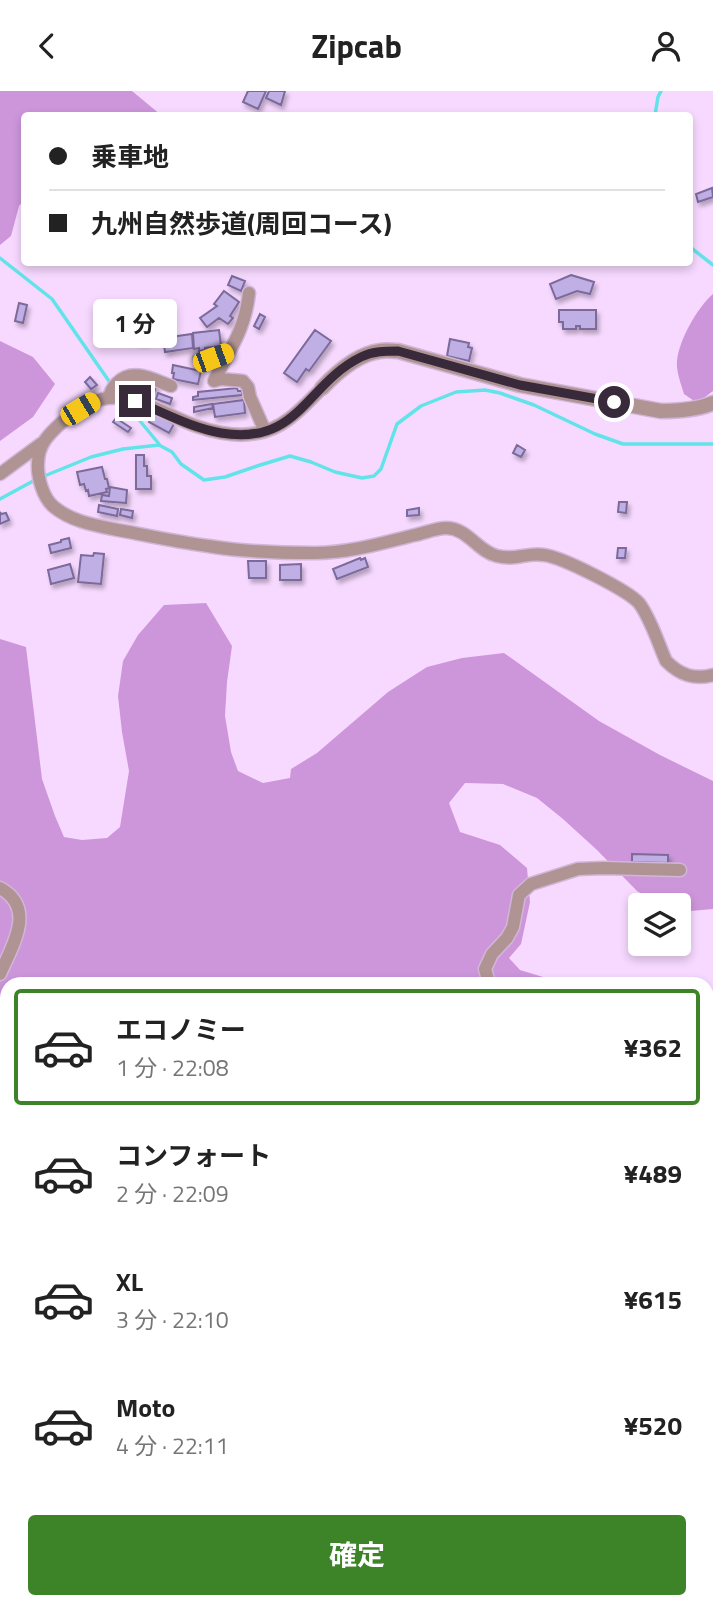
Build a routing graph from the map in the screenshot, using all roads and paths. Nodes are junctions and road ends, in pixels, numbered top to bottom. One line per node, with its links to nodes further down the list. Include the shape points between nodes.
1 (249, 293): 2 (street, via 239,334)
2 (229, 352): 3 (lane); 8 (street, via 214,381 243,381)
3 (196, 358)
4 (172, 386): 6 (street, via 130,375)
5 (321, 388): 7 (street, via 362,356 398,351 520,385 661,411); 8 (street, via 286,422)
6 (113, 392): 8 (street, via 221,433); 9 (street, via 67,418)
7 (713, 403)
8 (265, 431)
9 (42, 443): 10 (street); 11 (street, via 37,467 44,494 55,509 73,519 210,547 285,553 333,553 437,529 456,529 493,555 556,557 618,587 640,605 673,668 691,677)
10 (0, 474)
11 (713, 675)
12 (680, 870): 15 (street, via 578,869 531,884 519,895 513,927 492,954 485,969)
13 (0, 888): 14 (street, via 15,901 20,915 18,932)
14 (0, 974)
15 (487, 977)

